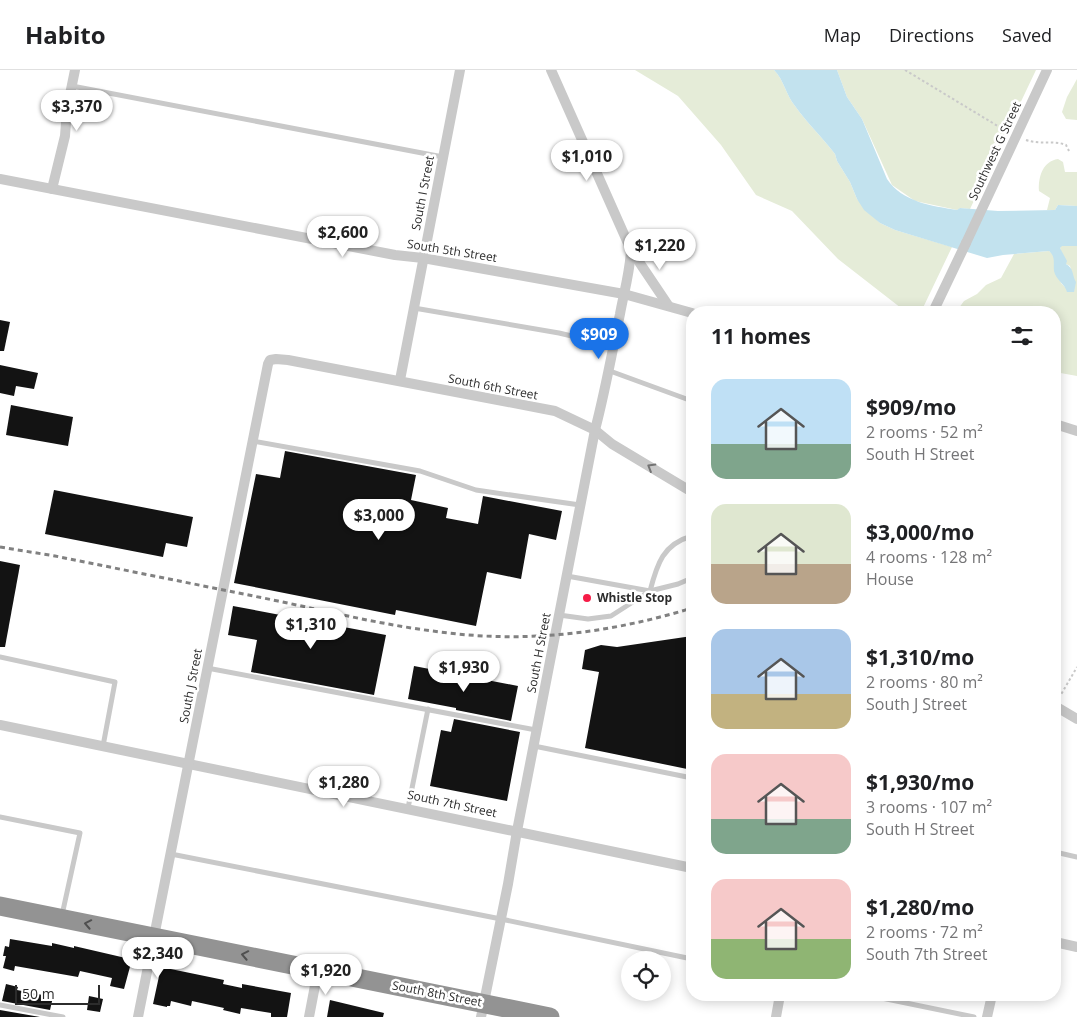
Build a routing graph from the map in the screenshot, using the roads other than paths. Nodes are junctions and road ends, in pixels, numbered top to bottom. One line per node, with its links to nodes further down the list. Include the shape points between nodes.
1 (75, 70): 5 (street)
2 (460, 70): 6 (street, South I Street)
3 (551, 70): 9 (street)
4 (1047, 70): 13 (street, Southwest G Street, bridge)
5 (71, 86): 6 (lane); 8 (street, via 65,136)
6 (443, 157): 10 (street, South I Street)
7 (0, 179): 8 (street, South 5th Street)
8 (52, 189): 10 (street, South 5th Street)
9 (631, 250): 11 (street, South H Street); 12 (street)
10 (423, 258): 11 (street, South 5th Street); 14 (street, South I Street)
11 (624, 294): 12 (street, South 5th Street); 16 (street, South H Street)
12 (668, 305): 15 (street, South 5th Street)
13 (936, 306)
14 (414, 308): 16 (lane, via 559,333); 19 (street, South I Street)
15 (686, 311)
16 (614, 346): 18 (street, South H Street)
17 (270, 360): 19 (street, South 6th Street, via 288,360); 24 (street, South J Street)
18 (610, 371): 20 (lane); 22 (street, South H Street)
19 (400, 380): 22 (street, South 6th Street, via 555,411)
20 (686, 399)
21 (1061, 426): 23 (street)
22 (595, 430): 25 (street, South 6th Street, one-way to 22, via 612,444); 26 (street, South H Street)
23 (1077, 431)
24 (252, 441): 26 (lane, via 420,471 476,490); 33 (street, South J Street)
25 (686, 488)
26 (581, 506): 28 (street, South H Street)
27 (686, 538): 30 (lane, via 662,554)
28 (567, 576): 30 (lane); 31 (street, South H Street)
29 (686, 581): 30 (lane)
30 (650, 590): 31 (lane, via 611,616 588,619)
31 (559, 615): 38 (street, South H Street)
32 (0, 657): 39 (lane, via 115,682)
33 (207, 668): 34 (lane); 41 (street, South J Street)
34 (428, 709): 38 (lane); 43 (lane)
35 (1061, 709): 36 (street)
36 (1077, 719)
37 (0, 726): 39 (street, South 7th Street)
38 (537, 730): 40 (street, South H Street)
39 (103, 746): 41 (street, South 7th Street)
40 (534, 746): 42 (lane); 45 (street, South H Street)
41 (188, 764): 43 (street, South 7th Street); 47 (street, South J Street)
42 (686, 777)
43 (408, 808): 45 (street, South 7th Street)
44 (0, 817): 51 (lane, via 80,833)
45 (517, 830): 49 (street, South 7th Street); 52 (street, South H Street)
46 (1061, 853): 48 (lane)
47 (170, 854): 52 (lane); 53 (street, South J Street)
48 (1077, 857)
49 (686, 867)
50 (0, 906): 51 (highway, South 8th Street)
51 (62, 918): 53 (highway, South 8th Street, one-way to 51)
52 (501, 919): 56 (lane); 62 (street, South H Street)
53 (153, 937): 57 (highway, South 8th Street, one-way to 53); 64 (street, South J Street)
54 (1061, 943): 55 (street)
55 (1077, 947)
56 (686, 958)
57 (318, 970): 62 (highway, South 8th Street); 65 (street)
58 (779, 1001): 67 (street)
59 (896, 1001): 68 (lane)
60 (991, 1001): 69 (street)
61 (0, 1005): 63 (lane)
62 (482, 1010): 66 (highway, South 8th Street)
63 (63, 1017)
64 (138, 1017)
65 (309, 1017)
66 (550, 1017)
67 (776, 1017)
68 (974, 1017)
69 (987, 1017)

